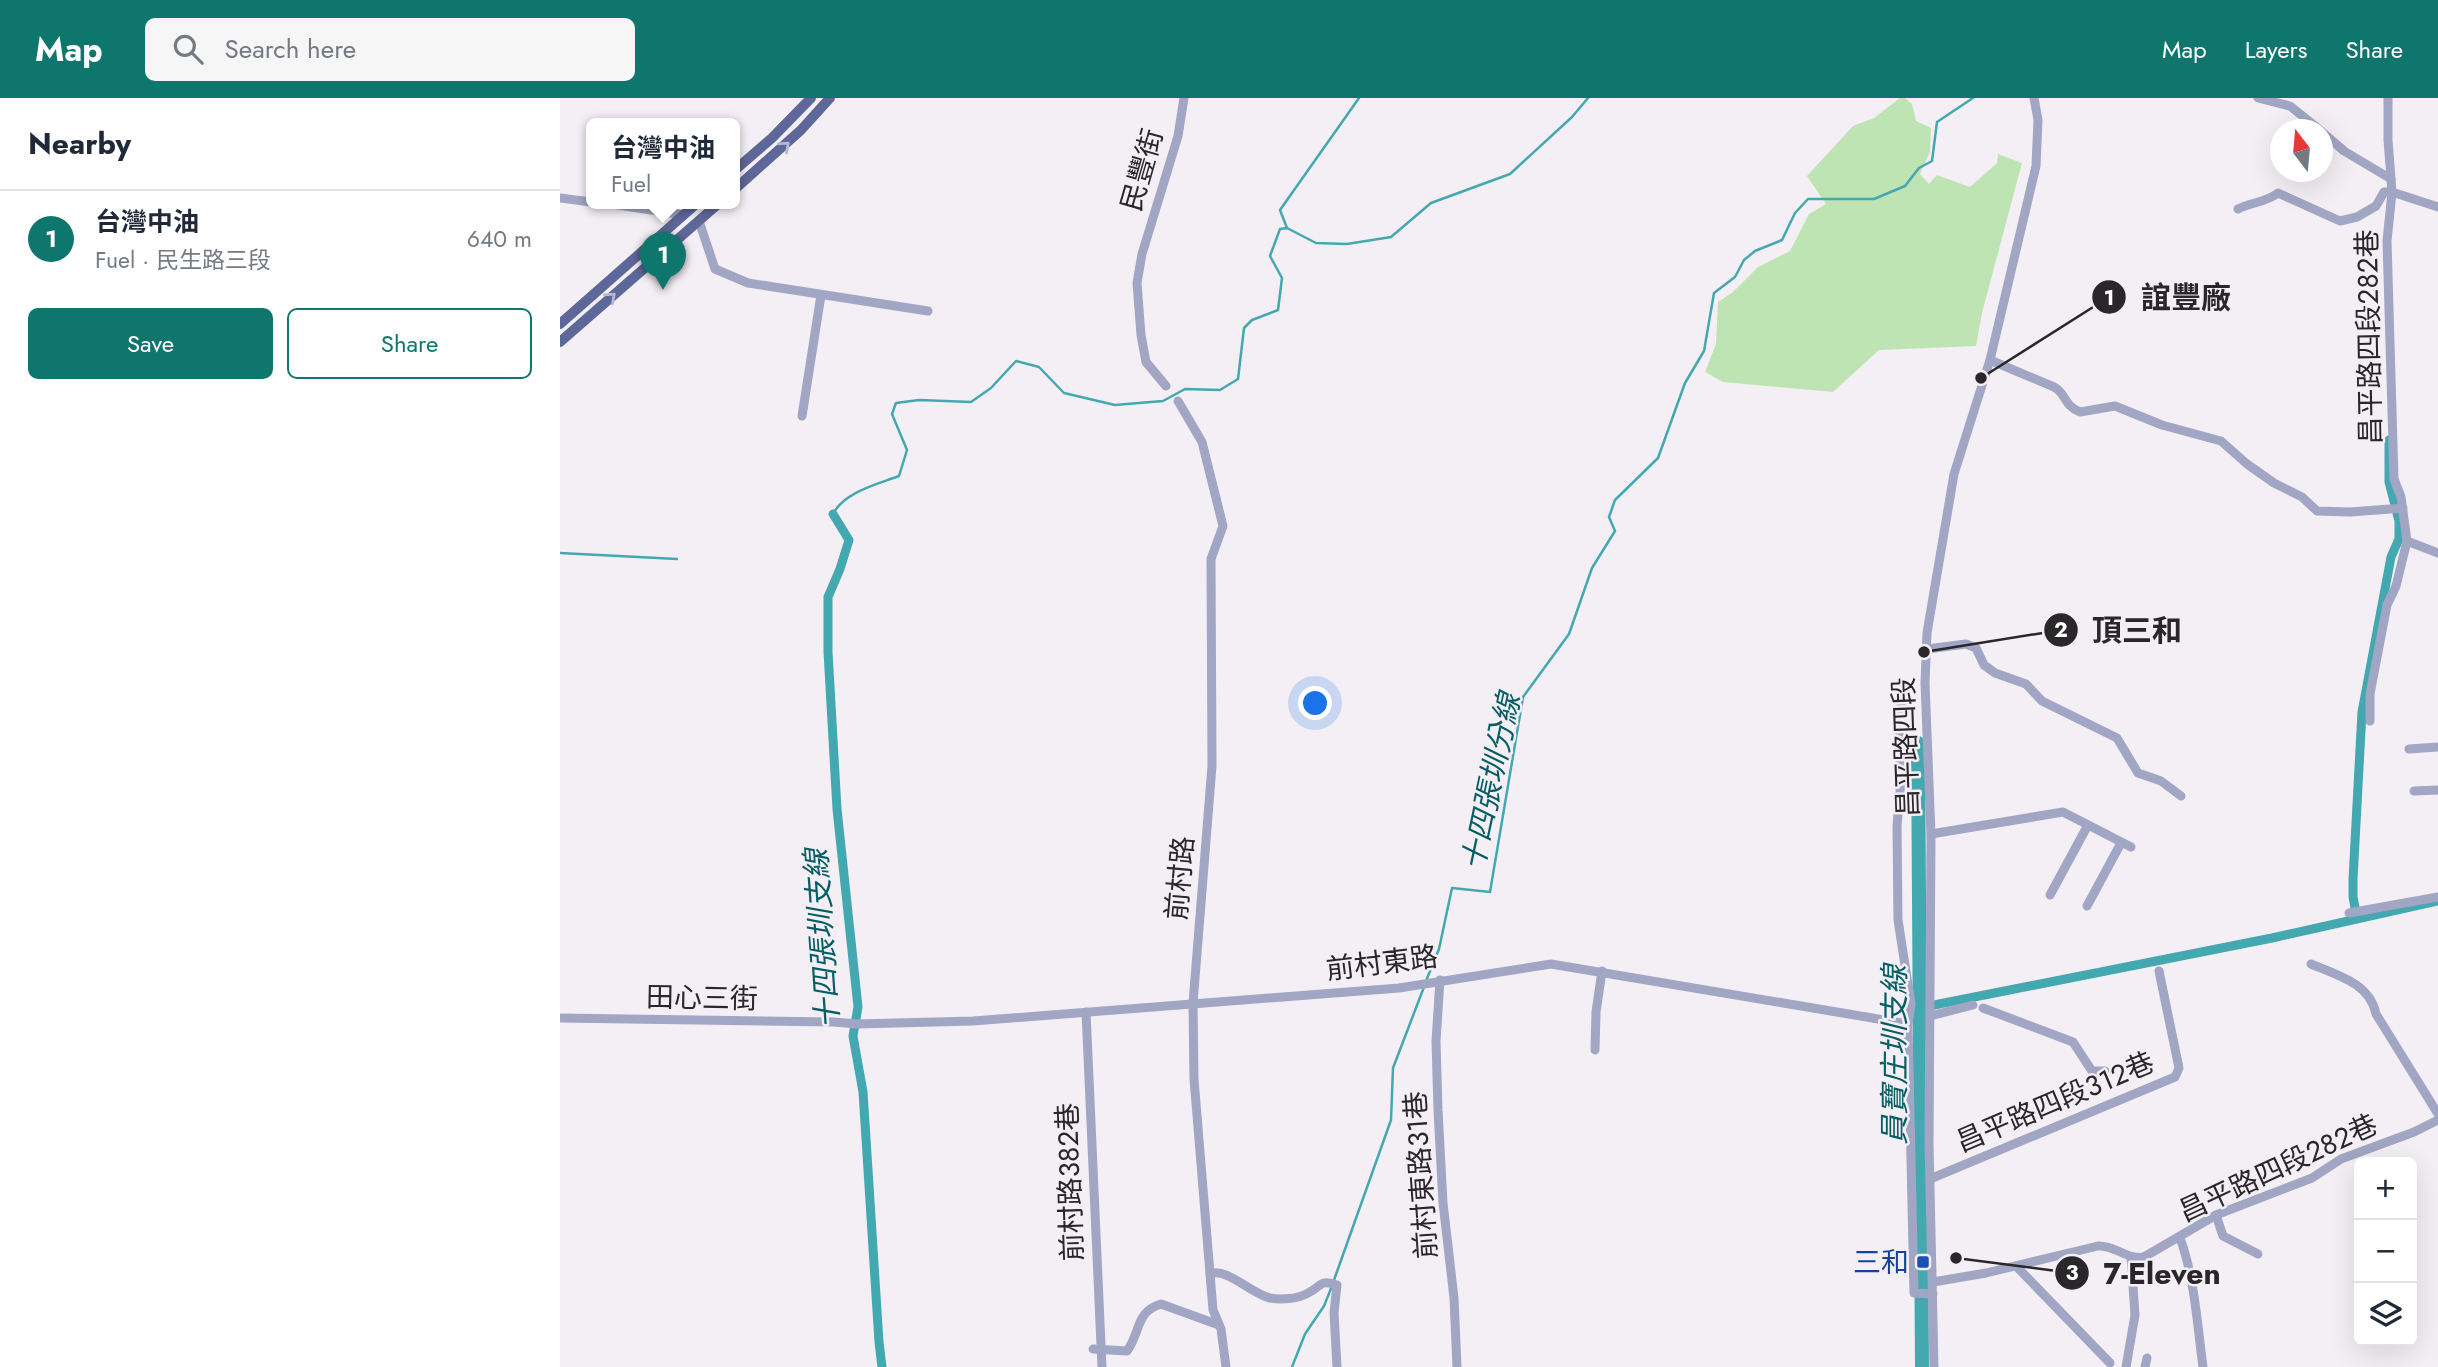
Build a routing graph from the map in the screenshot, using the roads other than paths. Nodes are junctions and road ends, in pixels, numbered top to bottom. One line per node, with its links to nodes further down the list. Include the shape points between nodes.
1 (811, 98): 9 (main road)
2 (830, 98): 11 (main road, one-way to 2)
3 (1184, 98): 27 (street, 民豐街, via 1178,136 1137,283 1146,362)
4 (2034, 98): 26 (street, 昌平路四段, via 2036,166)
5 (2258, 98): 7 (street, via 2290,106)
6 (2388, 98): 10 (street, 昌平路四段282巷)
7 (2306, 119)
8 (2333, 141): 10 (street)
9 (740, 166)
10 (2391, 179): 12 (street, 昌平路四段282巷)
11 (740, 186)
12 (2392, 192): 15 (street); 19 (street, via 2384,192 2376,206 2357,217 2340,220 2278,193); 30 (street, 昌平路四段282巷, via 2387,241 2394,479)
13 (560, 198): 14 (street)
14 (586, 201)
15 (2438, 207)
16 (645, 209): 20 (street)
17 (691, 209): 20 (main road)
18 (712, 209): 21 (main road)
19 (2238, 209)
20 (684, 215): 24 (main road)
21 (699, 221): 22 (street, via 715,269 748,283); 25 (main road, one-way to 21)
22 (821, 295): 23 (street); 29 (street)
23 (928, 311)
24 (560, 324)
25 (560, 342)
26 (1990, 360): 30 (street, via 2060,390 2066,403 2080,412 2115,406 2221,441 2317,511); 33 (street, 昌平路四段, via 1954,474)
27 (1166, 386)
28 (1178, 401): 53 (street, 前村路, via 1202,442 1223,526 1211,559 1212,766)
29 (802, 416)
30 (2403, 508): 31 (street, 昌平路四段282巷)
31 (2407, 541): 32 (street); 35 (street, via 2396,586 2386,605 2370,694)
32 (2438, 553)
33 (1927, 649): 40 (street, via 1966,644 1976,648 1984,665 1995,673 2026,684 2042,701 2117,738 2138,772); 42 (street, 昌平路四段)
34 (1902, 687): 58 (street, via 1898,920 1910,1004)
35 (2370, 721)
36 (2438, 747): 37 (street)
37 (2409, 749)
38 (2438, 790): 39 (street)
39 (2414, 791)
40 (2181, 796)
41 (2088, 825): 42 (street, via 2063,812); 43 (street); 45 (street)
42 (1931, 834): 55 (street, 昌平路四段)
43 (2121, 843): 44 (street); 47 (street)
44 (2131, 847)
45 (2050, 895)
46 (2438, 897): 48 (street)
47 (2087, 906)
48 (2348, 913)
49 (2311, 964): 61 (street, via 2366,990)
50 (1602, 971): 52 (street, 前村東路, via 1552,964); 58 (street, 前村東路); 59 (street)
51 (2159, 971): 63 (street, 昌平路四段312巷, via 2179,1069 2175,1077)
52 (1440, 980): 53 (street, 前村東路, via 1399,988); 78 (street, 前村東路31巷, via 1438,1114)
53 (1193, 1003): 54 (street, 前村東路); 69 (street, 前村路, via 1194,1079)
54 (1086, 1012): 57 (street, 前村東路); 73 (street, 前村路382巷)
55 (1930, 1016): 60 (street, via 1978,1007 2073,1042 2092,1071); 63 (street, 昌平路四段)
56 (560, 1018): 57 (street, 田心三街)
57 (857, 1024)
58 (1908, 1024): 71 (street, via 1914,1293)
59 (1595, 1051)
60 (2105, 1071)
61 (2438, 1114)
62 (2438, 1120): 64 (street, 昌平路四段282巷, via 2341,1159 2312,1178)
63 (1930, 1179): 70 (street, 昌平路四段)
64 (2216, 1215): 65 (street, 昌平路四段282巷); 66 (street, via 2223,1236)
65 (2180, 1238): 67 (street, 昌平路四段282巷, via 2144,1257); 81 (street, via 2190,1272)
66 (2258, 1254)
67 (2130, 1257): 68 (street, via 2107,1246); 80 (street, via 2135,1315)
68 (2016, 1266): 70 (street); 74 (street)
69 (1210, 1274): 72 (street, 前村路); 77 (street, via 1221,1272 1274,1299 1310,1293 1320,1283 1337,1285)
70 (1933, 1282): 71 (street, 昌平路四段)
71 (1933, 1294): 79 (street, 昌平路四段)
72 (1219, 1325): 73 (street, via 1161,1304 1143,1314 1127,1351); 76 (street, 前村路)
73 (1097, 1350): 75 (street, 前村路382巷)
74 (2110, 1363)
75 (1102, 1367)
76 (1226, 1367)
77 (1337, 1367)
78 (1457, 1367)
79 (1934, 1367)
80 (2126, 1367)
81 (2201, 1367)

